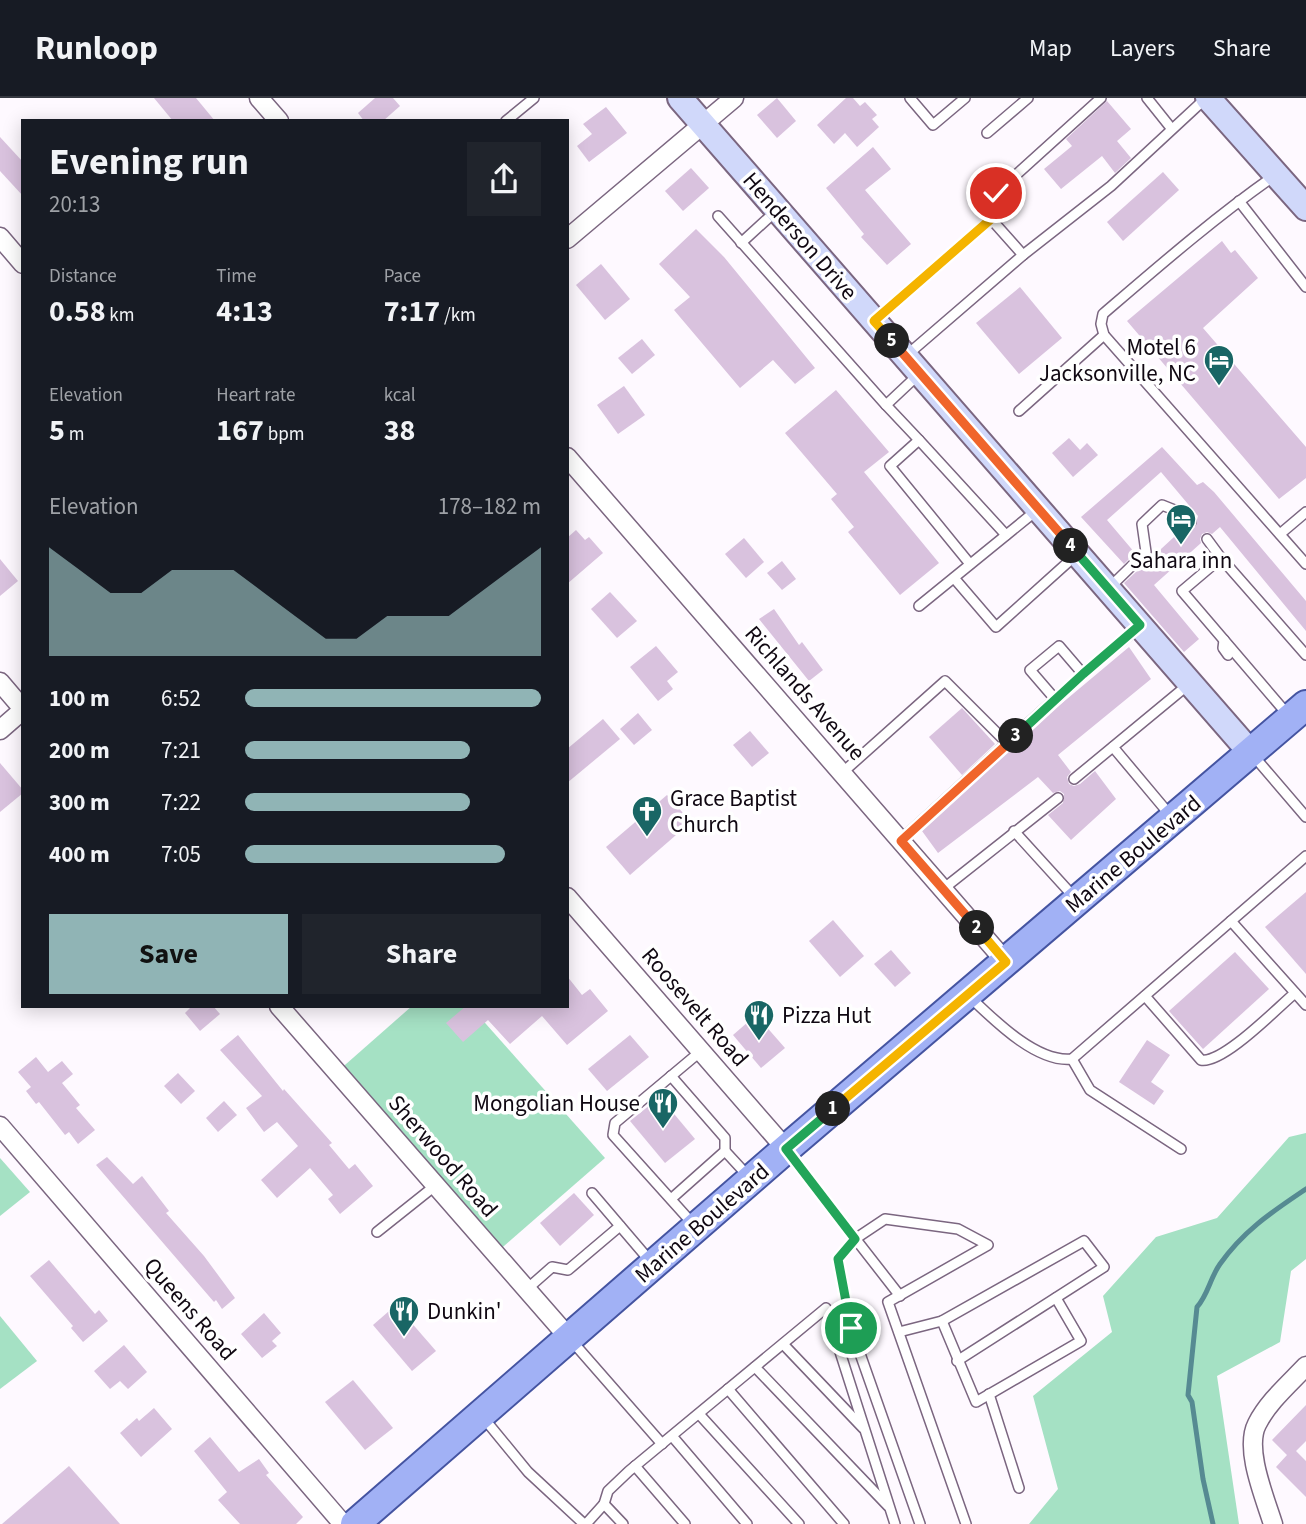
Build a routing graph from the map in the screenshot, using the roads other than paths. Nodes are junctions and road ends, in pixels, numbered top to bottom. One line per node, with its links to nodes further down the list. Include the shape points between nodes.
1 (259, 98): 11 (street)
2 (534, 98): 12 (lane)
3 (680, 98): 13 (main road, Henderson Drive)
4 (734, 98): 13 (street)
5 (910, 98): 6 (lane, via 933,125)
6 (965, 98)
7 (1028, 98): 15 (lane)
8 (1101, 98): 21 (lane, via 996,193)
9 (1147, 98): 14 (lane)
10 (1207, 98): 14 (lane); 16 (main road)
11 (277, 119)
12 (508, 119)
13 (704, 125): 19 (main road, Henderson Drive); 23 (street)
14 (1171, 128): 25 (lane, via 1111,186)
15 (987, 132)
16 (1275, 175): 17 (lane); 18 (main road)
17 (1239, 201): 27 (lane); 29 (lane, via 1103,314)
18 (1306, 208)
19 (778, 210): 24 (lane); 28 (main road, Henderson Drive)
20 (718, 216): 24 (lane)
21 (991, 219): 25 (lane); 28 (lane)
22 (0, 237): 26 (street)
23 (569, 237)
24 (741, 243): 31 (lane)
25 (1023, 255): 30 (lane)
26 (21, 262)
27 (1306, 287)
28 (874, 321): 30 (main road, Henderson Drive)
29 (1104, 335): 32 (lane); 38 (lane)
30 (913, 365): 31 (lane); 35 (main road, Henderson Drive)
31 (886, 405): 33 (lane)
32 (1019, 411)
33 (919, 440): 39 (lane); 43 (lane, via 890,466)
34 (569, 459): 65 (street, Richlands Avenue)
35 (1038, 509): 39 (lane); 41 (main road, Henderson Drive)
36 (1306, 512): 38 (lane)
37 (1191, 522): 46 (lane, via 1162,505 1142,524 1146,552)
38 (1280, 534): 44 (lane)
39 (1006, 535): 43 (lane)
40 (1207, 538): 42 (lane)
41 (1077, 554): 45 (lane, via 996,627); 46 (main road, Henderson Drive)
42 (1221, 558): 49 (lane, via 1182,591); 51 (lane)
43 (971, 564): 45 (lane)
44 (1306, 564)
45 (954, 578): 47 (lane)
46 (1108, 589): 48 (main road, Henderson Drive)
47 (919, 606)
48 (1140, 625): 53 (lane); 56 (main road, Henderson Drive)
49 (1224, 640): 50 (lane); 54 (lane)
50 (1228, 655)
51 (1306, 655)
52 (1242, 672): 54 (lane)
53 (1083, 674): 57 (lane); 57 (lane, via 1059,646 1030,670)
54 (1255, 676): 60 (lane)
55 (0, 682): 58 (street)
56 (1190, 683): 63 (lane); 64 (main road, Henderson Drive)
57 (1055, 699): 62 (lane)
58 (21, 707)
59 (21, 711): 61 (street)
60 (1299, 712): 64 (main road, Marine Boulevard)
61 (0, 730)
62 (1008, 744): 65 (lane, via 945,681); 71 (lane)
63 (1113, 747): 66 (lane); 69 (lane)
64 (1251, 753): 68 (lane); 69 (main road, Marine Boulevard)
65 (842, 773): 71 (street, Richlands Avenue)
66 (1074, 779)
67 (1058, 798): 70 (lane)
68 (1306, 817)
69 (1174, 819): 75 (main road, Marine Boulevard)
70 (1014, 831): 73 (lane); 75 (lane)
71 (901, 841): 73 (street, Richlands Avenue)
72 (1306, 856): 76 (lane)
73 (943, 889): 77 (street, Richlands Avenue)
74 (569, 900): 83 (street, Roosevelt Road)
75 (1077, 901): 77 (main road, Marine Boulevard)
76 (1231, 921): 78 (lane); 80 (lane)
77 (1006, 962): 79 (main road, Marine Boulevard)
78 (1295, 993): 80 (lane, via 1226,1052 1208,1061 1202,1060); 81 (lane)
79 (968, 995): 84 (lane, via 1040,1054); 87 (main road, Marine Boulevard)
80 (1145, 996): 84 (lane)
81 (1306, 1005)
82 (281, 1008): 91 (street, Sherwood Road)
83 (701, 1051): 85 (lane); 87 (street, Roosevelt Road)
84 (1072, 1059): 88 (lane, via 1090,1090)
85 (671, 1076): 89 (lane, via 724,1138); 93 (lane, via 615,1123 614,1135)
86 (0, 1126): 120 (street, Queens Road)
87 (786, 1149): 90 (main road, Marine Boulevard); 97 (lane)
88 (1181, 1149)
89 (725, 1151): 90 (lane); 93 (lane)
90 (751, 1180): 95 (main road, Marine Boulevard)
91 (436, 1185): 96 (lane); 99 (street, Sherwood Road)
92 (592, 1193): 94 (lane)
93 (671, 1199): 95 (lane)
94 (620, 1226): 98 (lane); 99 (lane, via 568,1270 552,1267)
95 (696, 1228): 98 (main road, Marine Boulevard)
96 (377, 1232)
97 (855, 1239): 100 (lane); 100 (lane, via 885,1219 958,1229 988,1245); 129 (lane, via 838,1259 851,1328)
98 (653, 1265): 104 (main road, Marine Boulevard)
99 (527, 1289): 104 (street, Sherwood Road)
100 (900, 1296): 103 (lane, via 888,1302)
101 (1056, 1298): 102 (lane, via 1104,1267 1084,1241); 106 (lane); 110 (lane, via 1081,1341)
102 (942, 1321): 103 (lane); 106 (lane)
103 (899, 1332): 130 (lane)
104 (570, 1339): 112 (main road, Marine Boulevard); 115 (lane)
105 (783, 1344): 108 (lane); 113 (lane); 113 (lane, via 826,1308)
106 (957, 1362): 110 (lane, via 976,1402)
107 (1306, 1366): 131 (street, via 1255,1426 1254,1464)
108 (755, 1367): 109 (lane); 119 (lane)
109 (728, 1390): 111 (lane); 127 (lane)
110 (989, 1394): 117 (lane)
111 (699, 1414): 114 (lane); 126 (lane)
112 (481, 1415): 121 (main road, Marine Boulevard); 122 (lane, via 528,1472)
113 (864, 1429): 119 (lane)
114 (672, 1436): 115 (lane); 125 (lane)
115 (662, 1444): 116 (lane)
116 (635, 1466): 118 (lane, via 608,1491); 124 (lane)
117 (1019, 1488)
118 (604, 1504): 122 (lane); 123 (lane)
119 (889, 1507): 128 (lane)
120 (343, 1524)
121 (355, 1524)
122 (585, 1524)
123 (623, 1524)
124 (685, 1524)
125 (747, 1524)
126 (799, 1524)
127 (844, 1524)
128 (895, 1524)
129 (920, 1524)
130 (965, 1524)
131 (1273, 1524)

